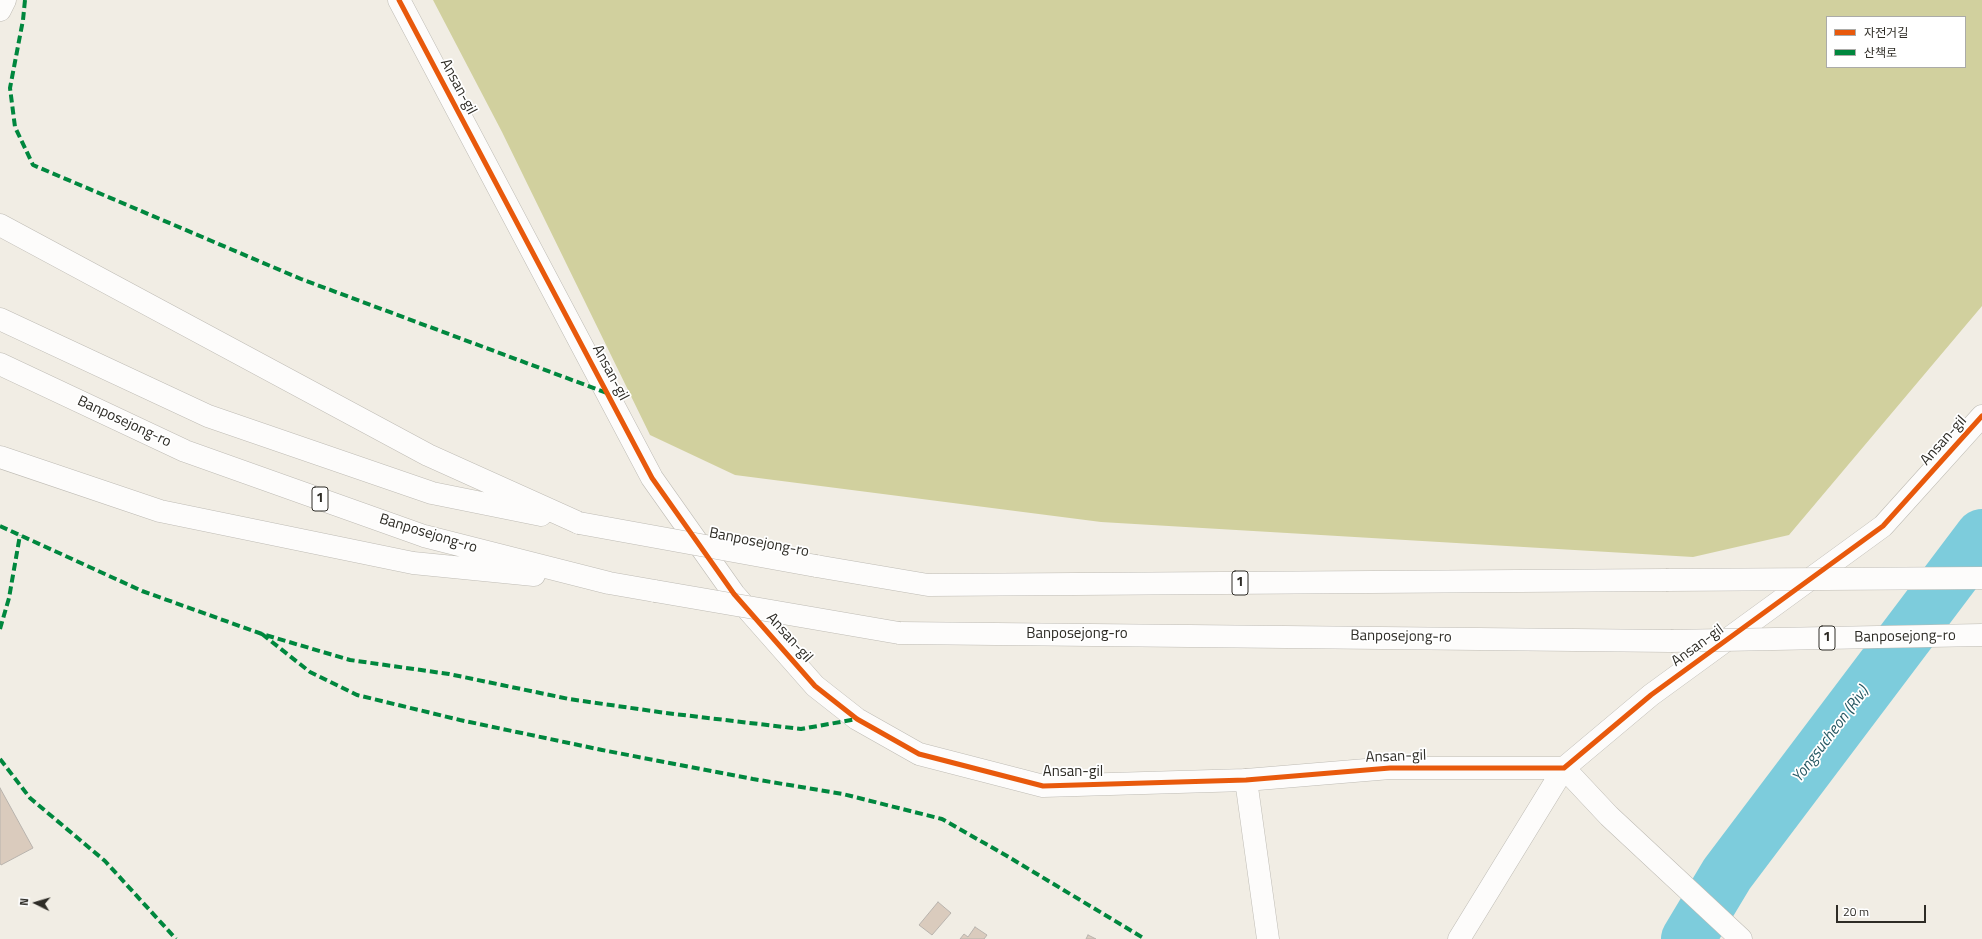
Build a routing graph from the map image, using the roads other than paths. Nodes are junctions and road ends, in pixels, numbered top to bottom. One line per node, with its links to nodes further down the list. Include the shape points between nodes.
1 (5, 0): 3 (main road)
2 (399, 0): 14 (main road, Ansan-gil, via 652,478 734,594 815,686 858,719 919,754 1043,786)
3 (0, 10)
4 (0, 225): 9 (main road, via 428,455)
5 (0, 320): 9 (main road, Banposejong-ro / 1, via 216,419 432,493)
6 (0, 364): 11 (main road, Banposejong-ro / 1, via 185,451 424,536)
7 (1982, 416): 13 (main road, Ansan-gil, via 1883,526 1651,695)
8 (0, 457): 11 (main road, via 160,510 413,563)
9 (580, 523): 10 (main road, Banposejong-ro / 1, bridge, via 928,584)
10 (1982, 578)
11 (609, 583): 12 (main road, Banposejong-ro / 1, bridge, via 899,633 1672,641)
12 (1982, 635)
13 (1564, 768): 14 (main road, Ansan-gil, via 1390,768); 16 (main road); 17 (main road, via 1609,816)
14 (1246, 780): 15 (main road)
15 (1268, 939)
16 (1460, 939)
17 (1741, 939)

